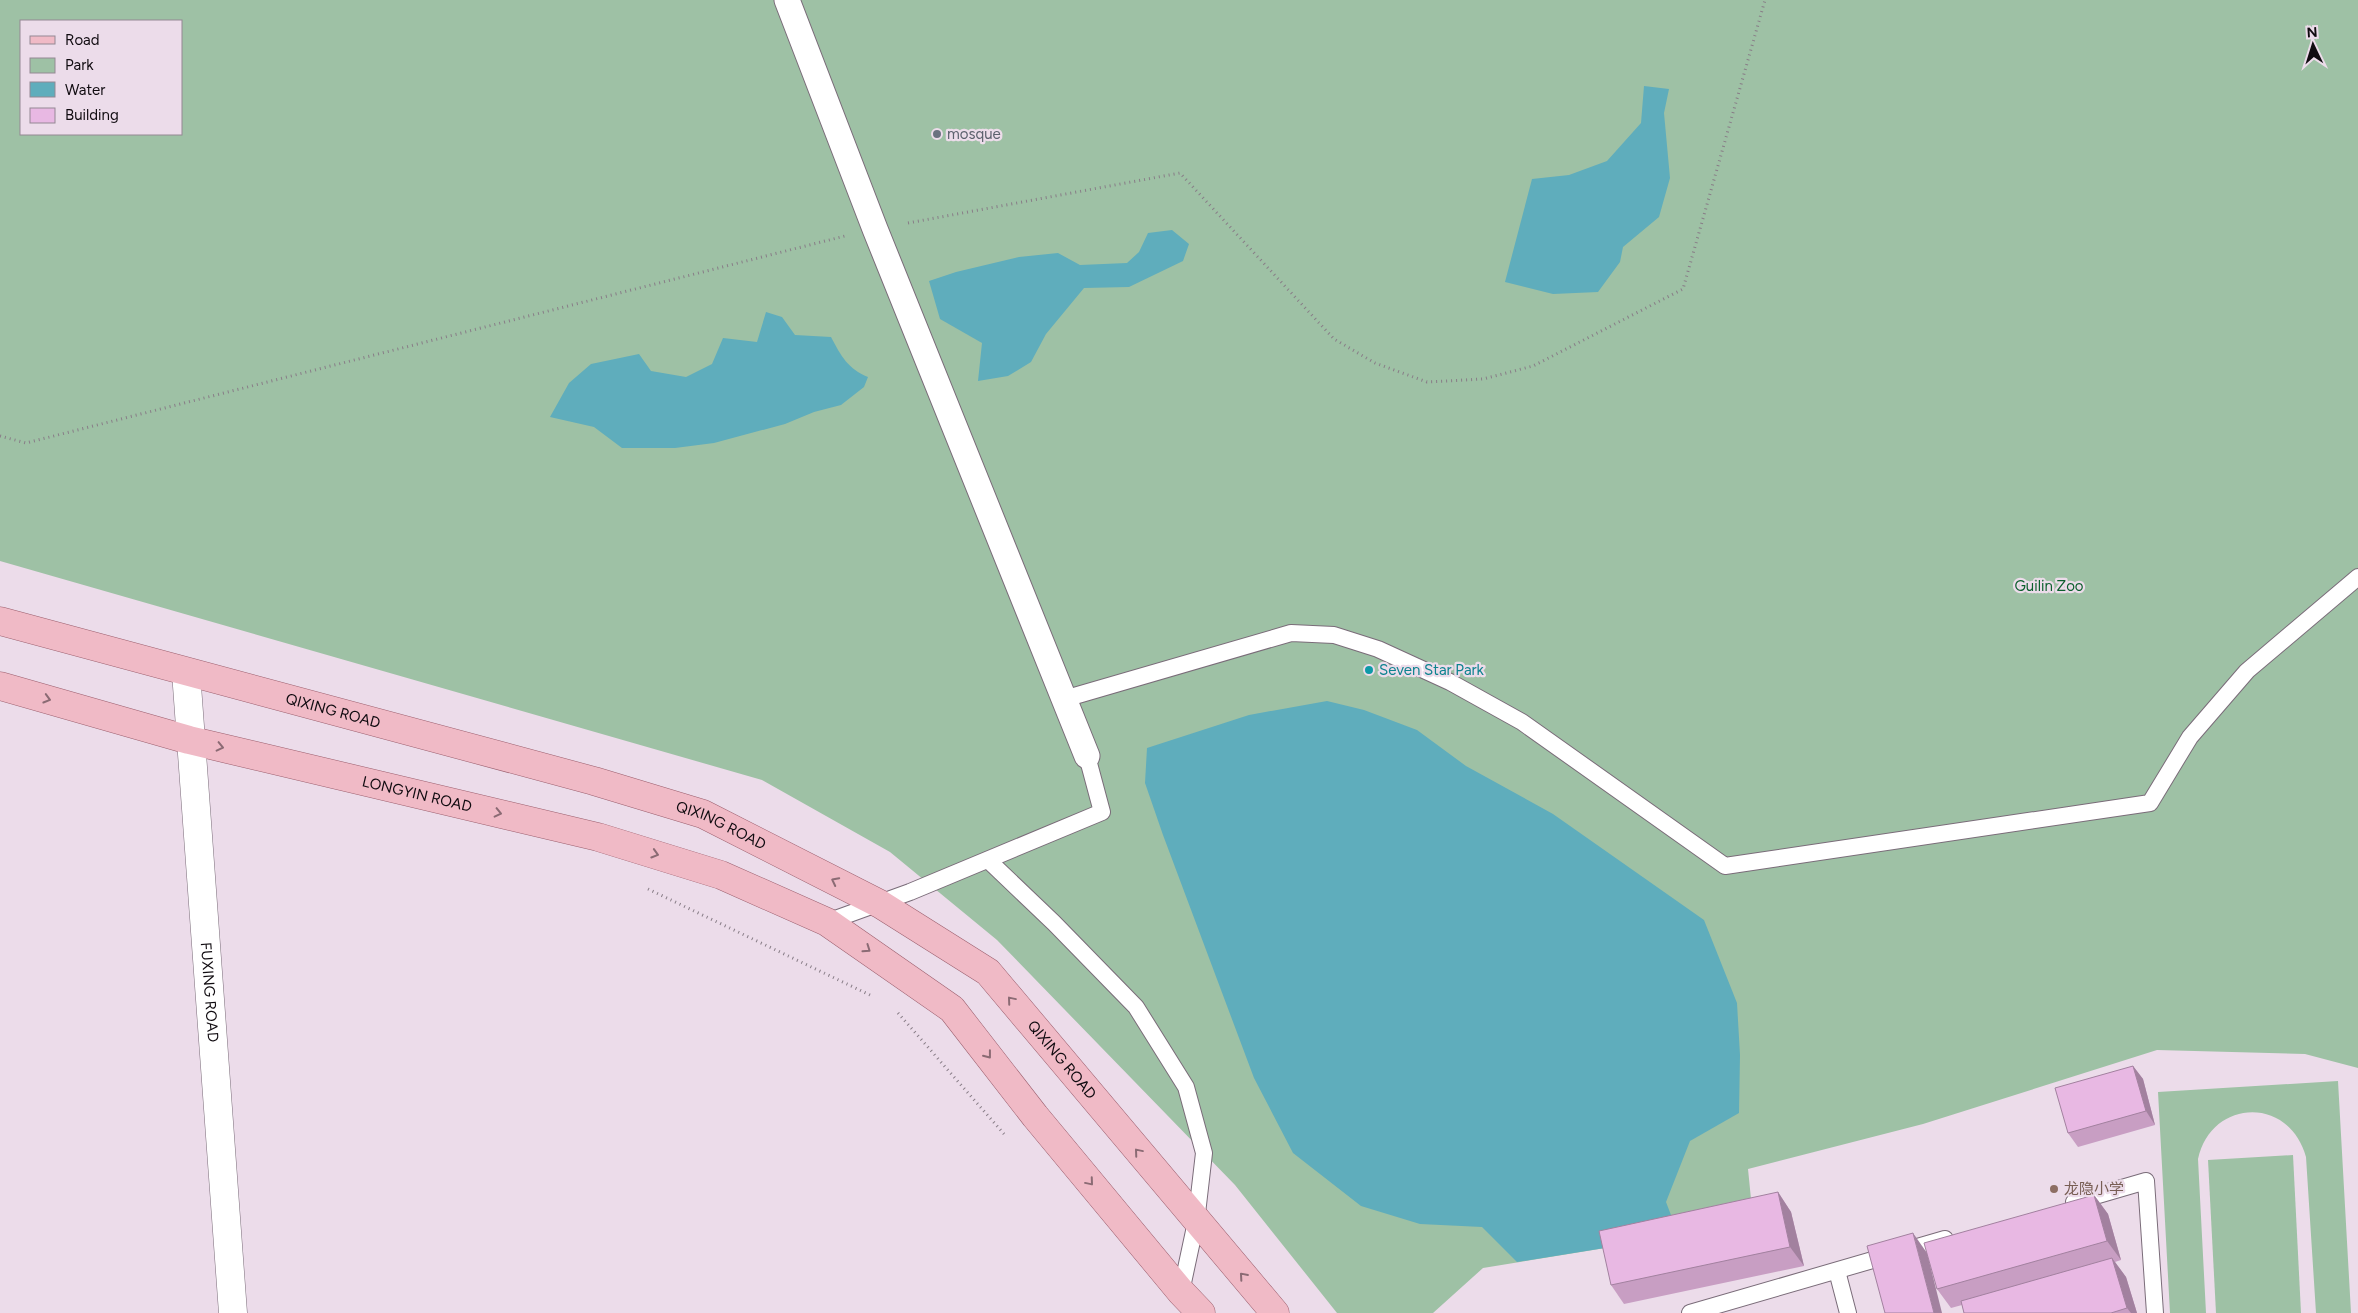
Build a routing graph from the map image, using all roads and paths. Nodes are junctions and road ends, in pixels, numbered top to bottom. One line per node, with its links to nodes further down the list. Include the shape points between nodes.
1 (787, 0): 3 (street)
2 (1765, 0): 3 (path, via 1683,289 1533,366 1491,377 1428,382 1375,363 1334,339 1180,173)
3 (875, 229): 4 (path, via 26,443); 9 (street)
4 (0, 436)
5 (2358, 577): 9 (lane, via 2248,671 2190,737 2150,803 1725,866 1522,722 1450,682 1378,649 1334,635 1291,633)
6 (0, 621): 7 (main road, QIXING ROAD)
7 (186, 672): 10 (main road, FUXING ROAD); 14 (main road, QIXING ROAD, one-way to 7, via 703,814 594,781)
8 (0, 686): 10 (main road, LONGYIN ROAD, one-way to 10)
9 (1064, 700): 11 (street)
10 (190, 740): 15 (main road, LONGYIN ROAD, one-way to 15, via 598,837 721,875); 24 (main road, FUXING ROAD)
11 (1087, 756): 12 (lane, via 1102,812)
12 (988, 860): 14 (lane); 20 (lane, via 1136,1007 1186,1087 1204,1153)
13 (646, 888): 16 (path)
14 (880, 904): 15 (lane); 20 (main road, QIXING ROAD, one-way to 14, via 988,972)
15 (827, 922): 23 (main road, one-way to 23, via 952,1009 1035,1116)
16 (871, 996)
17 (896, 1012): 18 (path)
18 (1008, 1139)
19 (2062, 1206): 29 (lane, via 2146,1181)
20 (1196, 1222): 23 (lane); 26 (main road, QIXING ROAD, one-way to 20)
21 (1958, 1235): 22 (lane)
22 (1837, 1270): 27 (lane); 28 (lane)
23 (1181, 1292): 25 (main road)
24 (233, 1313)
25 (1201, 1313)
26 (1275, 1313)
27 (1690, 1313)
28 (1848, 1313)
29 (2155, 1313)

